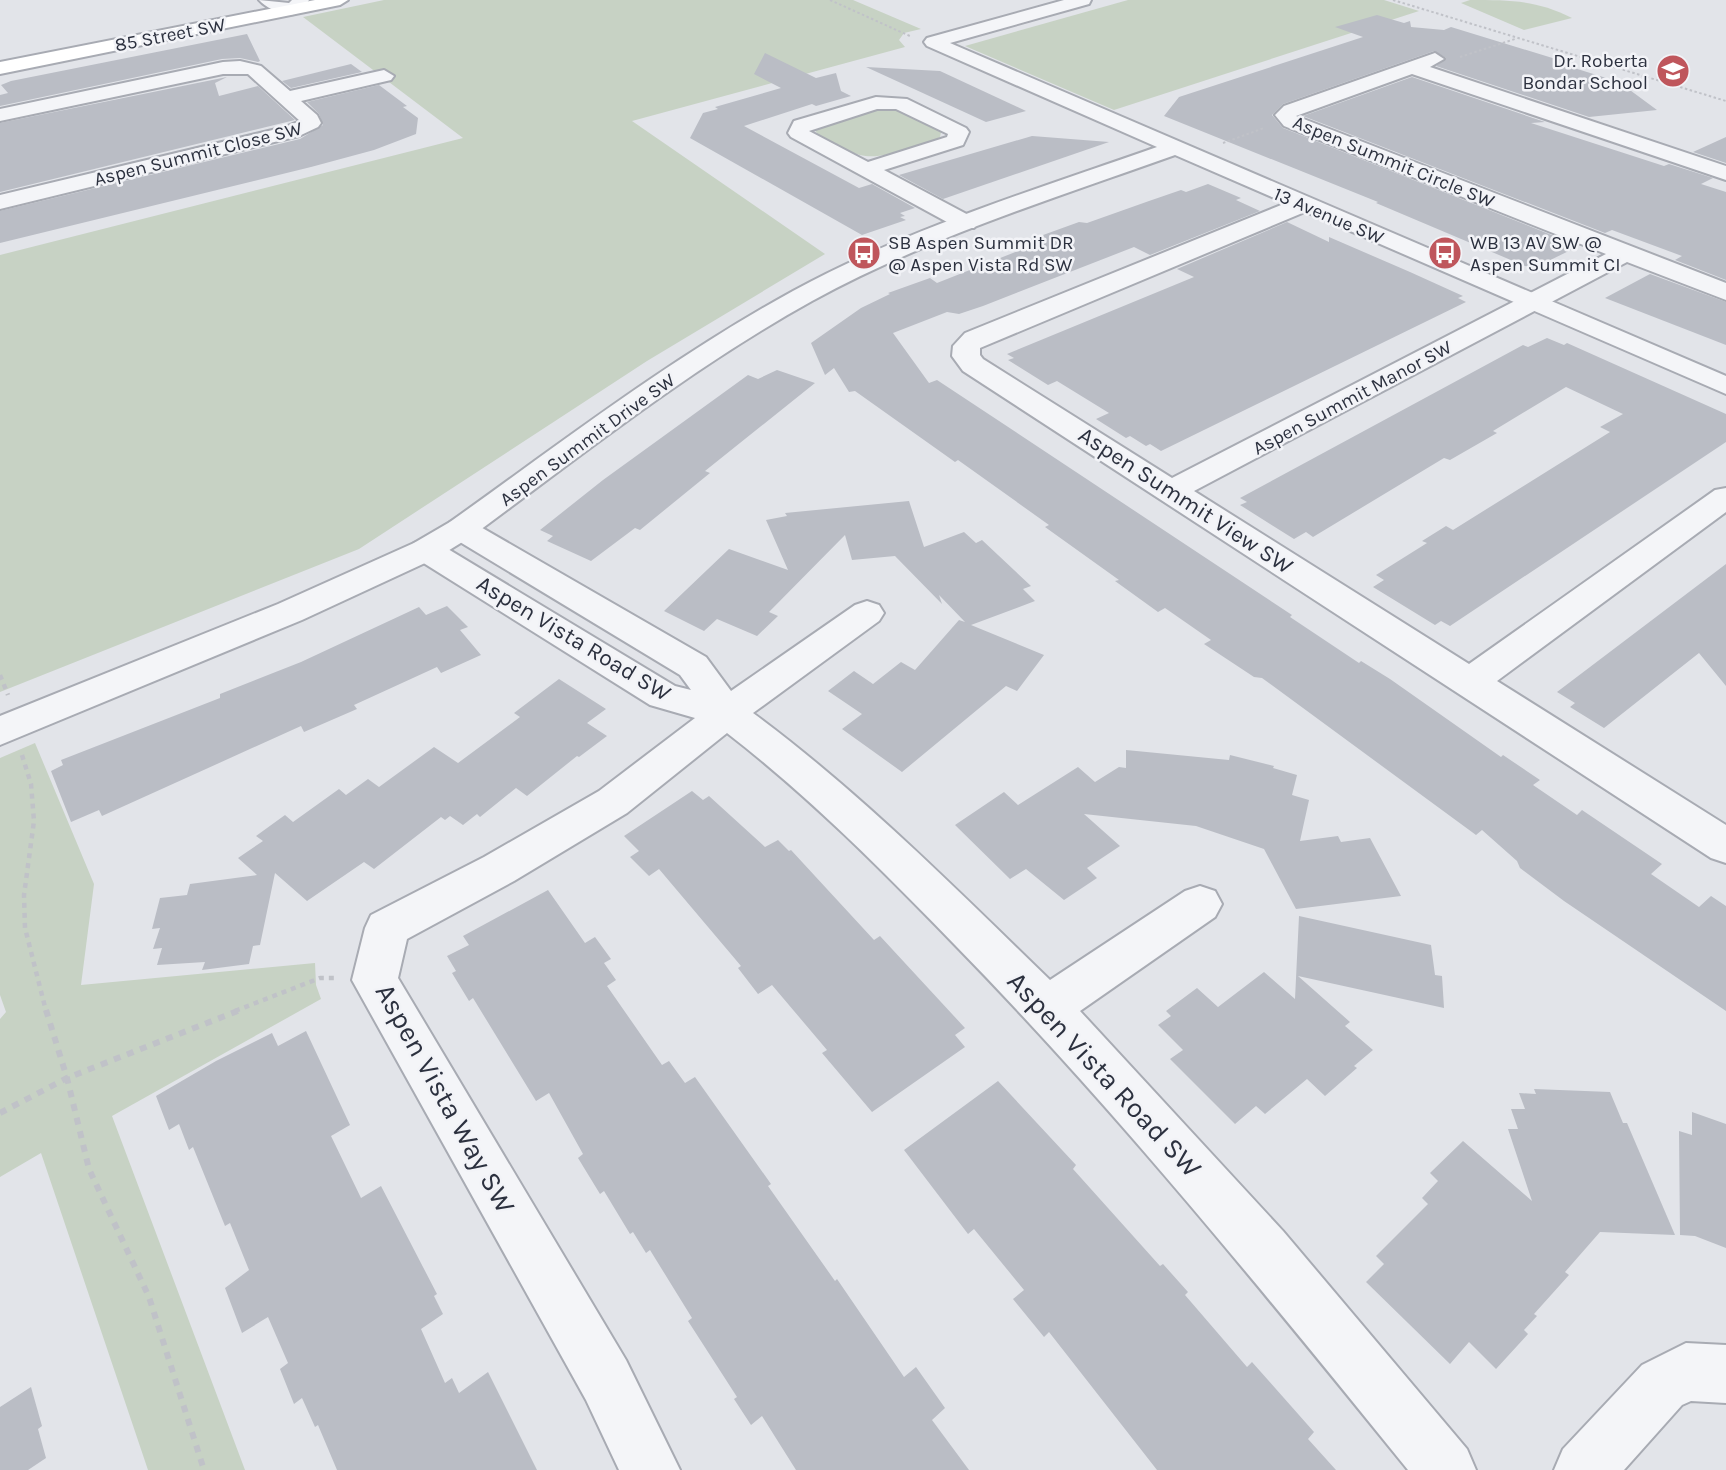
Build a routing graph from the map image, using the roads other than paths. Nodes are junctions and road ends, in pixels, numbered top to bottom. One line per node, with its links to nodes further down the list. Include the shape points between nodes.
1 (340, 0): 4 (main road, 85 Street SW)
2 (1083, 0): 14 (street, 13 Avenue SW, via 933,42)
3 (270, 3): 4 (main road, 85 Street SW); 5 (main road, 85 Street SW)
4 (298, 3): 8 (main road, 85 Street SW)
5 (0, 59)
6 (1435, 59): 7 (street)
7 (1411, 67): 13 (street); 20 (street, Aspen Summit Circle SW, via 1285,115)
8 (0, 68)
9 (384, 76): 10 (street)
10 (287, 98): 11 (street, Aspen Summit Close SW, via 254,70 235,67); 17 (street, Aspen Summit Close SW, via 310,119 309,126)
11 (0, 115)
12 (1656, 132): 13 (street)
13 (1634, 142): 16 (street)
14 (1184, 152): 18 (street, 13 Avenue SW); 19 (street, Aspen Summit Drive SW)
15 (866, 169): 15 (street, via 798,134 801,125 876,103 900,103 959,132 956,141); 19 (street)
16 (1726, 173)
17 (0, 202)
18 (1304, 204): 22 (street, 13 Avenue SW); 24 (street, Aspen Summit View SW, via 974,339 967,346 966,356 973,365)
19 (966, 223): 26 (street, Aspen Summit Drive SW, via 856,269 696,360)
20 (1626, 254): 21 (street, Aspen Summit Circle SW); 22 (street)
21 (1726, 292)
22 (1532, 303): 23 (street, 13 Avenue SW); 24 (street, Aspen Summit Manor SW)
23 (1726, 386)
24 (1171, 491): 29 (street, Aspen Summit View SW)
25 (1726, 497): 29 (street)
26 (461, 529): 27 (street, Aspen Summit Drive SW); 30 (street, Aspen Vista Road SW, via 692,666)
27 (426, 550): 30 (street, Aspen Vista Road SW, via 663,695); 31 (street, Aspen Summit Drive SW)
28 (866, 613): 30 (street, Aspen Vista Way SW)
29 (1470, 682): 32 (street, Aspen Summit View SW)
30 (727, 713): 34 (street, Aspen Vista Road SW, via 867,828); 36 (street, Aspen Vista Way SW, via 613,802 387,928 375,980 606,1380)
31 (10, 739)
32 (1726, 846)
33 (1200, 904): 34 (street)
34 (1048, 1008): 37 (street, Aspen Vista Road SW, via 1264,1250)
35 (1726, 1374): 38 (street, via 1686,1372 1662,1385)
36 (650, 1470)
37 (1446, 1470)
38 (1584, 1470)

